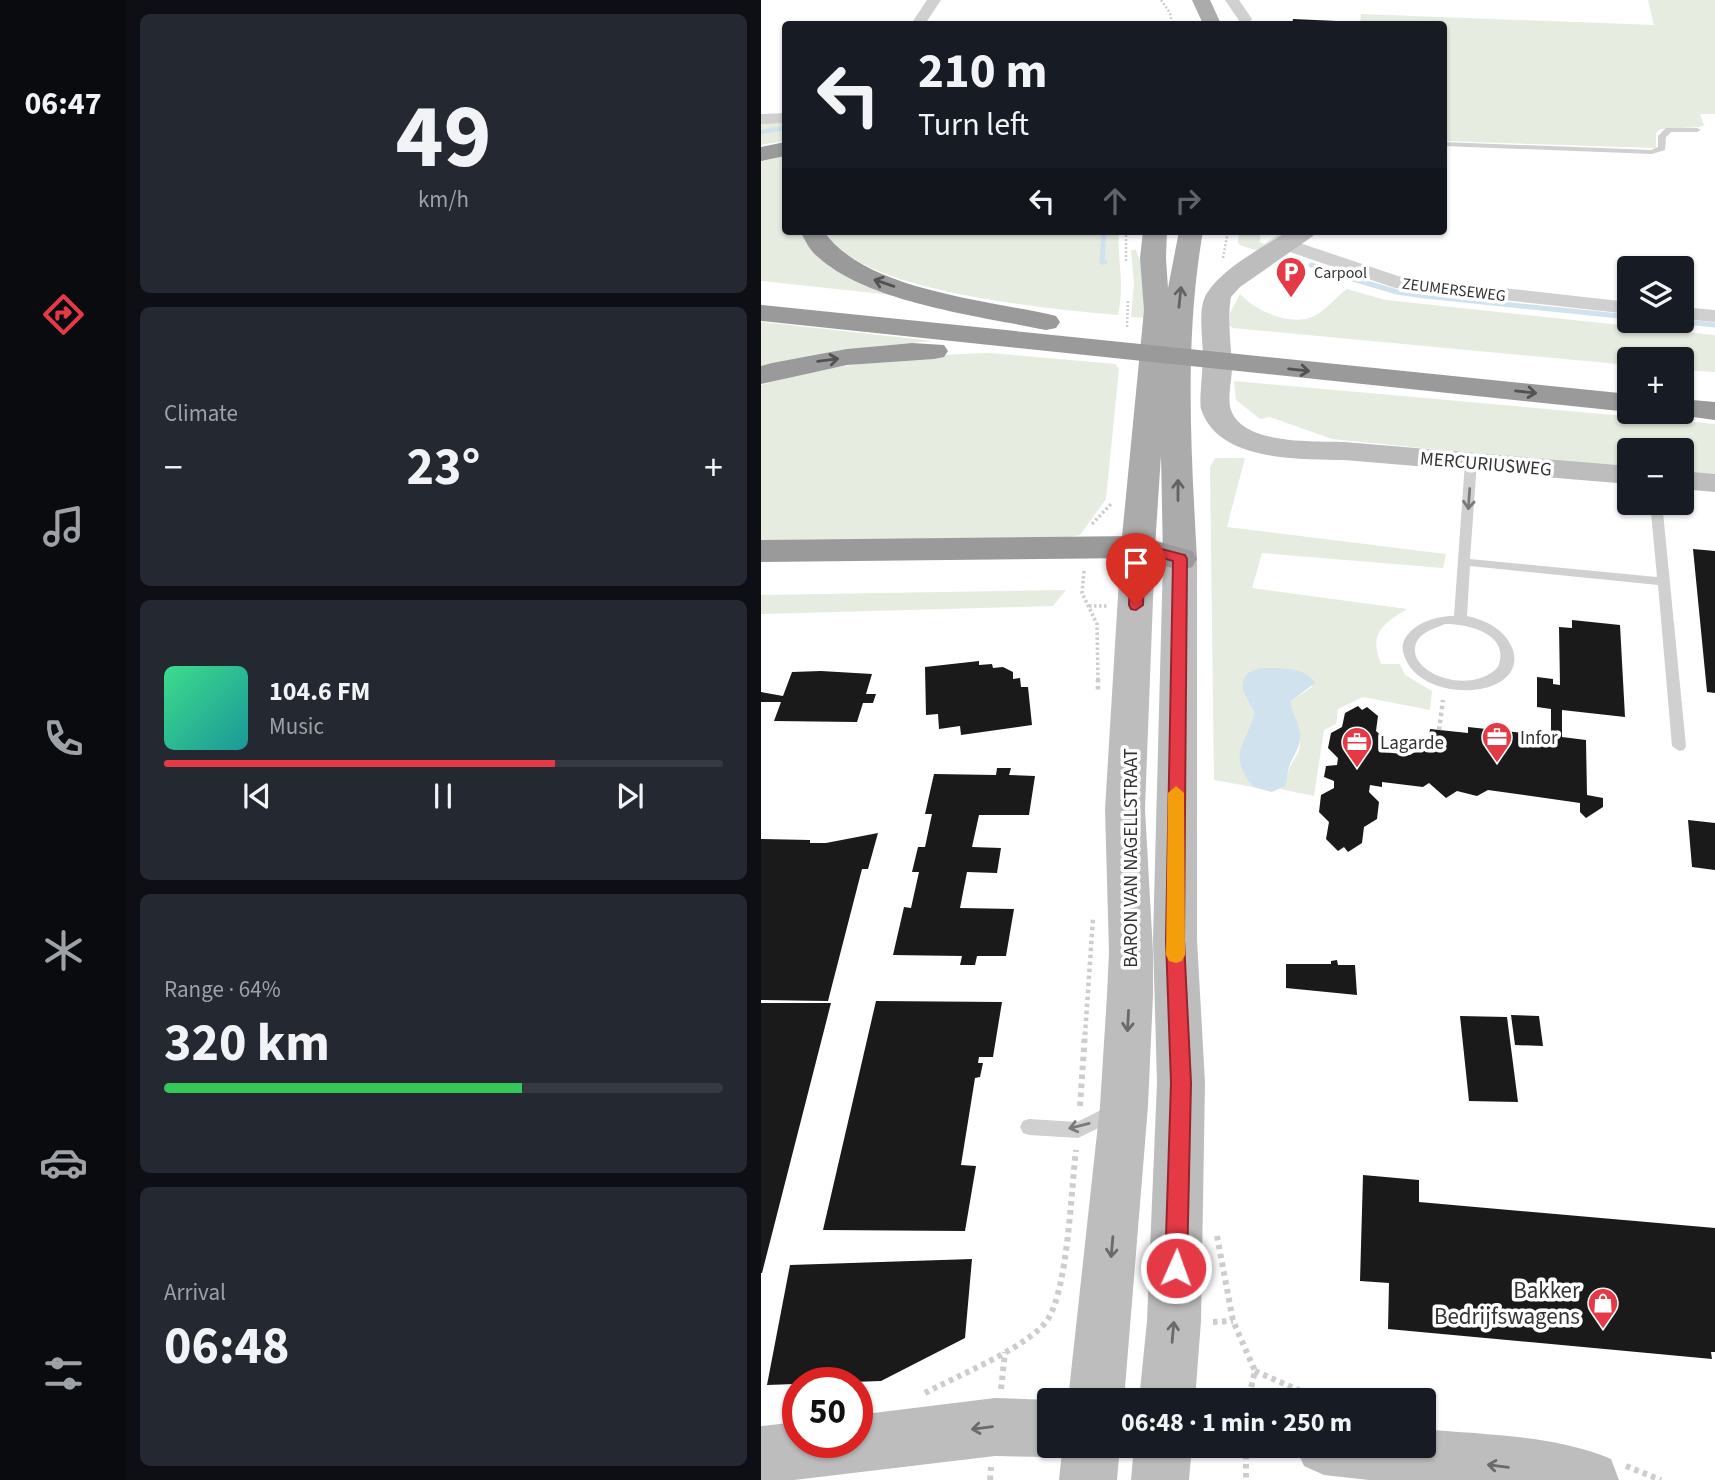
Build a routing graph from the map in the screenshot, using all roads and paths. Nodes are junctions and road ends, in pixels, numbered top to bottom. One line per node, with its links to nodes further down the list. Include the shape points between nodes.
1 (934, 0): 6 (street)
2 (1161, 0): 4 (path, via 1170,13)
3 (1232, 0): 5 (street)
4 (1186, 11): 7 (main road)
5 (1245, 19)
6 (920, 21)
7 (1205, 21)
8 (782, 118): 9 (street)
9 (761, 119)
10 (1697, 130): 11 (lane, via 1669,130 1662,136 1662,148 1652,152)
11 (1447, 144)
12 (782, 150): 13 (highway)
13 (761, 154)
14 (813, 235): 29 (highway, one-way to 14, via 885,284 836,260)
15 (1126, 235): 22 (path)
16 (1155, 235): 46 (main road, BARON VAN NAGELLSTRAAT, via 1157,310)
17 (1190, 235): 48 (main road, one-way to 17, via 1178,315)
18 (1227, 235): 21 (path)
19 (1315, 235): 20 (main road, MERCURIUSWEG)
20 (1296, 241): 25 (street, ZEUMERSEWEG, via 1395,282); 31 (main road, MERCURIUSWEG, via 1217,313)
21 (1225, 247)
22 (1127, 265)
23 (761, 294): 29 (highway)
24 (1128, 300): 30 (path)
25 (1617, 307)
26 (761, 313): 29 (highway)
27 (1694, 314): 28 (street)
28 (1715, 316)
29 (1071, 336): 30 (highway); 32 (highway, one-way to 29, via 815,362)
30 (1111, 338): 31 (highway)
31 (1227, 364): 33 (highway); 36 (highway, one-way to 36); 39 (main road, MERCURIUSWEG, via 1215,407 1223,423 1263,445)
32 (761, 375)
33 (1617, 381)
34 (1694, 388): 35 (highway)
35 (1715, 390)
36 (1617, 401)
37 (1694, 409): 38 (highway)
38 (1715, 411)
39 (1471, 462): 40 (main road, MERCURIUSWEG); 49 (lane, one-way to 49)
40 (1617, 474)
41 (1694, 481): 42 (main road)
42 (1715, 482)
43 (1114, 498): 47 (path, via 1091,526)
44 (1657, 515): 51 (lane)
45 (761, 551): 47 (highway)
46 (1137, 558): 47 (highway); 48 (highway); 58 (main road, BARON VAN NAGELLSTRAAT, one-way to 58, via 1125,809 1131,952)
47 (1086, 559): 50 (highway); 54 (path, via 1082,593 1097,624)
48 (1180, 559): 63 (main road, one-way to 48, via 1181,1083 1175,940)
49 (1465, 562): 51 (lane); 52 (lane)
50 (761, 573)
51 (1663, 582): 56 (lane)
52 (1460, 620): 53 (lane, via 1418,629 1408,649 1418,670); 53 (lane, via 1476,623 1501,639 1508,662 1503,672 1486,683 1462,688)
53 (1445, 685): 55 (path)
54 (1099, 702)
55 (1439, 730)
56 (1679, 746)
57 (1093, 917): 60 (path, BARON VAN NAGELLSTRAAT, one-way to 60)
58 (1124, 1106): 60 (lane); 62 (main road, BARON VAN NAGELLSTRAAT, one-way to 62)
59 (1029, 1127): 60 (lane)
60 (1078, 1130): 65 (path, BARON VAN NAGELLSTRAAT, via 1061,1283 1048,1319 1006,1351)
61 (1255, 1371): 64 (path)
62 (1097, 1388)
63 (1168, 1388)
64 (1293, 1388)
65 (916, 1397)
66 (1037, 1428): 67 (main road, one-way to 67, via 995,1427)
67 (761, 1455)
68 (1090, 1458): 72 (main road)
69 (1162, 1458): 73 (main road)
70 (1246, 1458): 74 (path)
71 (1429, 1458): 75 (main road, one-way to 71)
72 (1088, 1480)
73 (1160, 1480)
74 (1246, 1480)
75 (1589, 1480)

